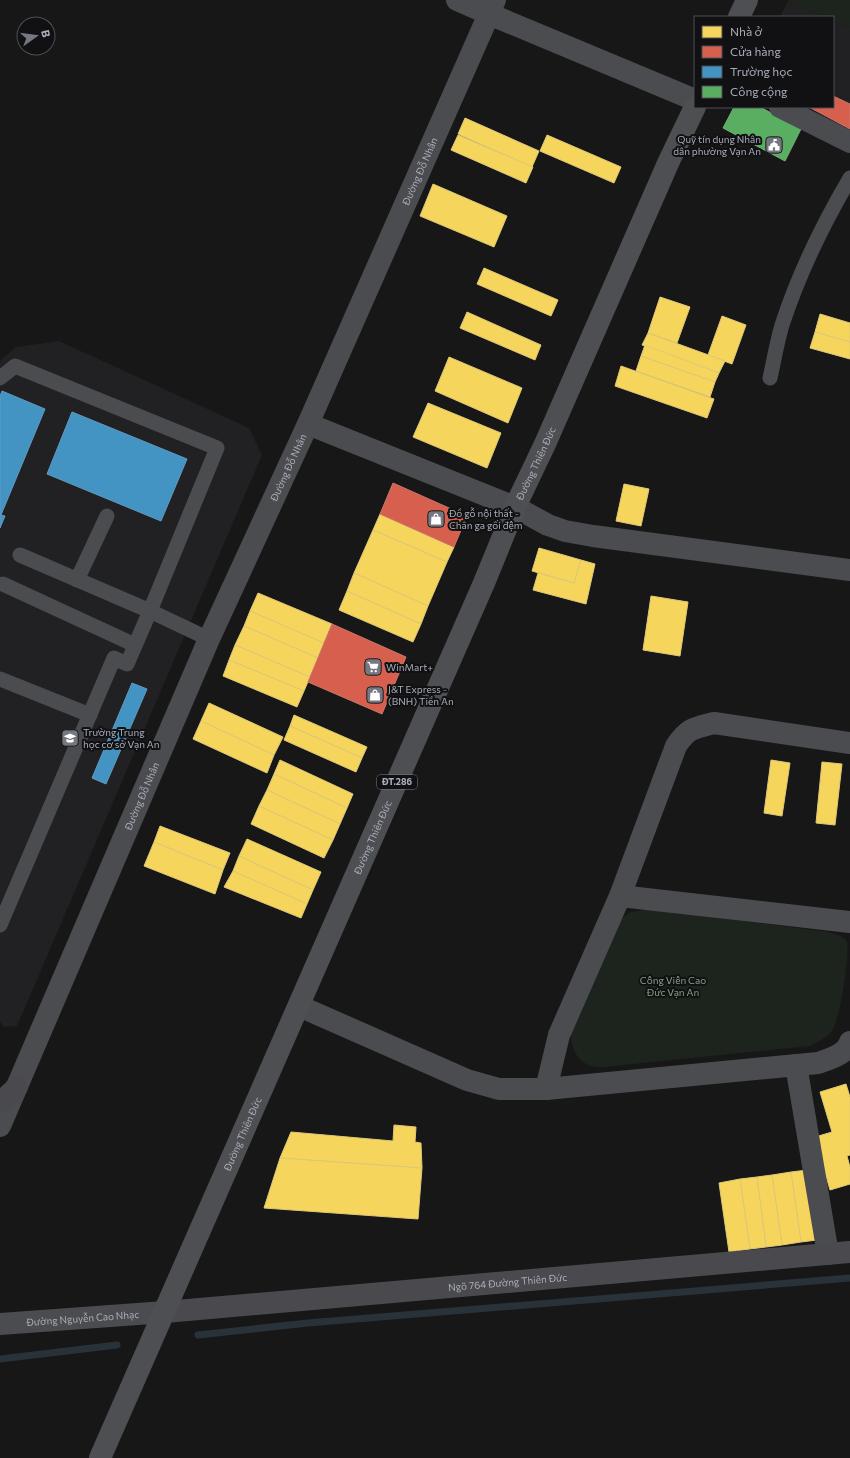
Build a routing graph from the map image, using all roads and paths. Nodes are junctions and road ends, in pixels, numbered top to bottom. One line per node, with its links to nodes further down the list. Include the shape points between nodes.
1 (457, 0): 3 (street)
2 (747, 0): 4 (main road)
3 (492, 7): 5 (street); 12 (street, Đường Đỗ Nhân)
4 (739, 16)
5 (694, 100)
6 (695, 108): 13 (main road, Đường Thiên Đức / ĐT.286)
7 (782, 108): 8 (street)
8 (850, 142)
9 (850, 178): 11 (lane, via 829,214 800,276 782,326)
10 (0, 378): 19 (lane, via 15,366 217,448)
11 (770, 378)
12 (308, 424): 13 (street); 20 (street, Đường Đỗ Nhân)
13 (515, 507): 16 (street, via 565,531); 28 (main road, Đường Thiên Đức / ĐT.286)
14 (107, 516): 17 (lane)
15 (20, 555): 17 (lane)
16 (850, 570)
17 (77, 580): 19 (lane)
18 (3, 584): 21 (lane)
19 (150, 611): 20 (lane); 21 (lane)
20 (209, 639): 31 (street, Đường Đỗ Nhân)
21 (135, 645): 23 (lane, via 127,664 114,658)
22 (0, 679): 23 (lane)
23 (90, 715): 27 (lane)
24 (850, 743): 25 (street, via 714,723 696,728 684,735 676,746)
25 (620, 896): 26 (street); 32 (street, via 559,1035)
26 (850, 922)
27 (0, 925)
28 (299, 1006): 32 (street, via 467,1080 499,1088); 37 (main road, Đường Thiên Đức / ĐT.286)
29 (850, 1042): 30 (street, via 837,1056 818,1063)
30 (796, 1065): 32 (street); 36 (street)
31 (17, 1087): 33 (street); 34 (street, Đường Đỗ Nhân)
32 (546, 1089)
33 (0, 1102)
34 (0, 1126)
35 (850, 1252): 36 (street, Ngõ 764 Đường Thiên Đức)
36 (828, 1254): 37 (street, Ngõ 764 Đường Thiên Đức)
37 (165, 1312): 38 (street, Đường Nguyễn Cao Nhạc); 39 (main road, Đường Thiên Đức / ĐT.286)
38 (0, 1324)
39 (100, 1458)

